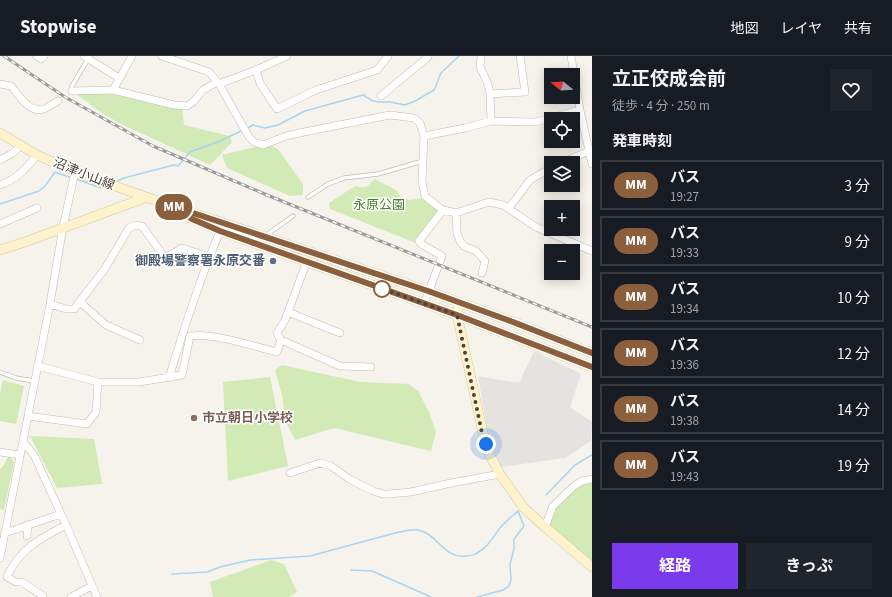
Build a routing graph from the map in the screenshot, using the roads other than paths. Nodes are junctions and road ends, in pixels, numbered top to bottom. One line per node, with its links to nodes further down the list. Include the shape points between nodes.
1 (37, 56): 2 (street, via 41,59)
2 (44, 56)
3 (132, 56): 13 (street)
4 (162, 56): 14 (street, via 209,72)
5 (287, 56): 12 (street)
6 (388, 56): 12 (street, via 377,70 316,90 277,109 260,83)
7 (428, 56): 19 (street)
8 (481, 56): 18 (street, via 480,67)
9 (520, 56): 18 (street, via 525,92)
10 (572, 56): 21 (street)
11 (86, 58): 13 (street); 17 (lane)
12 (256, 70): 14 (street)
13 (119, 78): 16 (street)
14 (218, 83): 16 (street, via 202,90 187,106); 24 (street, via 249,137 263,145 286,136 390,115 414,118 420,123)
15 (0, 84): 20 (street, via 11,86 26,104 34,109 43,110)
16 (113, 90): 17 (street)
17 (72, 91)
18 (490, 94): 22 (street)
19 (381, 96)
20 (58, 101)
21 (580, 110): 22 (street, via 536,122); 26 (street)
22 (491, 121): 24 (street)
23 (0, 133): 25 (main road, 沼津小山線)
24 (424, 136): 30 (street)
25 (21, 146): 27 (main road, 沼津小山線); 29 (street)
26 (589, 151): 28 (street); 31 (street)
27 (37, 154): 32 (main road, 沼津小山線); 34 (street, via 25,171)
28 (577, 156)
29 (0, 160)
30 (423, 161): 36 (lane, via 378,174 344,178 328,184); 40 (street, via 424,196)
31 (592, 164)
32 (75, 172): 35 (main road, 沼津小山線); 44 (street)
33 (544, 172): 39 (street, via 530,180)
34 (0, 185)
35 (147, 197): 37 (main road, 沼津小山線); 44 (main road)
36 (308, 197)
37 (172, 206): 45 (main road, 沼津小山線, via 192,219); 46 (main road, 沼津小山線)
38 (37, 208): 43 (street)
39 (509, 208): 41 (street, via 489,202); 48 (street, via 536,226)
40 (443, 210): 41 (street); 52 (street, via 419,241 442,256)
41 (456, 213): 51 (street, via 460,241 485,260)
42 (292, 216): 46 (lane)
43 (0, 224)
44 (63, 227): 47 (main road); 55 (street)
45 (220, 231): 49 (street); 50 (main road, 沼津小山線)
46 (264, 236): 52 (main road, 沼津小山線)
47 (0, 250)
48 (592, 251)
49 (209, 257): 53 (street, via 182,248 167,257 162,255 142,226 135,225 124,234 104,270); 67 (street)
50 (307, 261): 56 (main road, 沼津小山線); 57 (street)
51 (482, 273)
52 (428, 291): 54 (main road, 沼津小山線); 56 (street)
53 (80, 302): 55 (street, via 74,309); 60 (street, via 106,324)
54 (459, 302): 58 (main road); 62 (main road, 沼津小山線)
55 (50, 304): 63 (street)
56 (424, 304): 58 (main road, 沼津小山線)
57 (288, 312): 59 (street); 61 (street, via 277,333)
58 (457, 315): 65 (main road, 沼津小山線); 75 (main road, via 482,433)
59 (340, 333)
60 (140, 340)
61 (281, 340): 64 (street, via 340,366); 67 (street, via 277,352 233,341 190,336 182,376)
62 (592, 353)
63 (38, 366): 68 (street); 69 (street)
64 (371, 367)
65 (592, 367)
66 (0, 372): 68 (lane)
67 (169, 378): 69 (street, via 139,382)
68 (34, 381): 70 (street)
69 (98, 382): 70 (street, via 96,412 87,424)
70 (28, 416): 71 (street)
71 (23, 442): 73 (street); 77 (street, via 34,455)
72 (0, 452): 73 (street)
73 (20, 455): 81 (street)
74 (290, 473): 75 (street, via 320,463 382,494 411,492)
75 (500, 474): 80 (main road, via 523,507)
76 (592, 479): 80 (street, via 574,486 553,506)
77 (61, 514): 78 (street); 79 (street)
78 (66, 524): 85 (street); 86 (street, via 24,551 7,577 22,582)
79 (28, 525): 81 (street); 82 (street)
80 (545, 527): 84 (main road)
81 (5, 533): 83 (street)
82 (27, 536)
83 (0, 558)
84 (592, 567)
85 (92, 586): 87 (street); 88 (street)
86 (43, 596)
87 (71, 597)
88 (97, 597)

